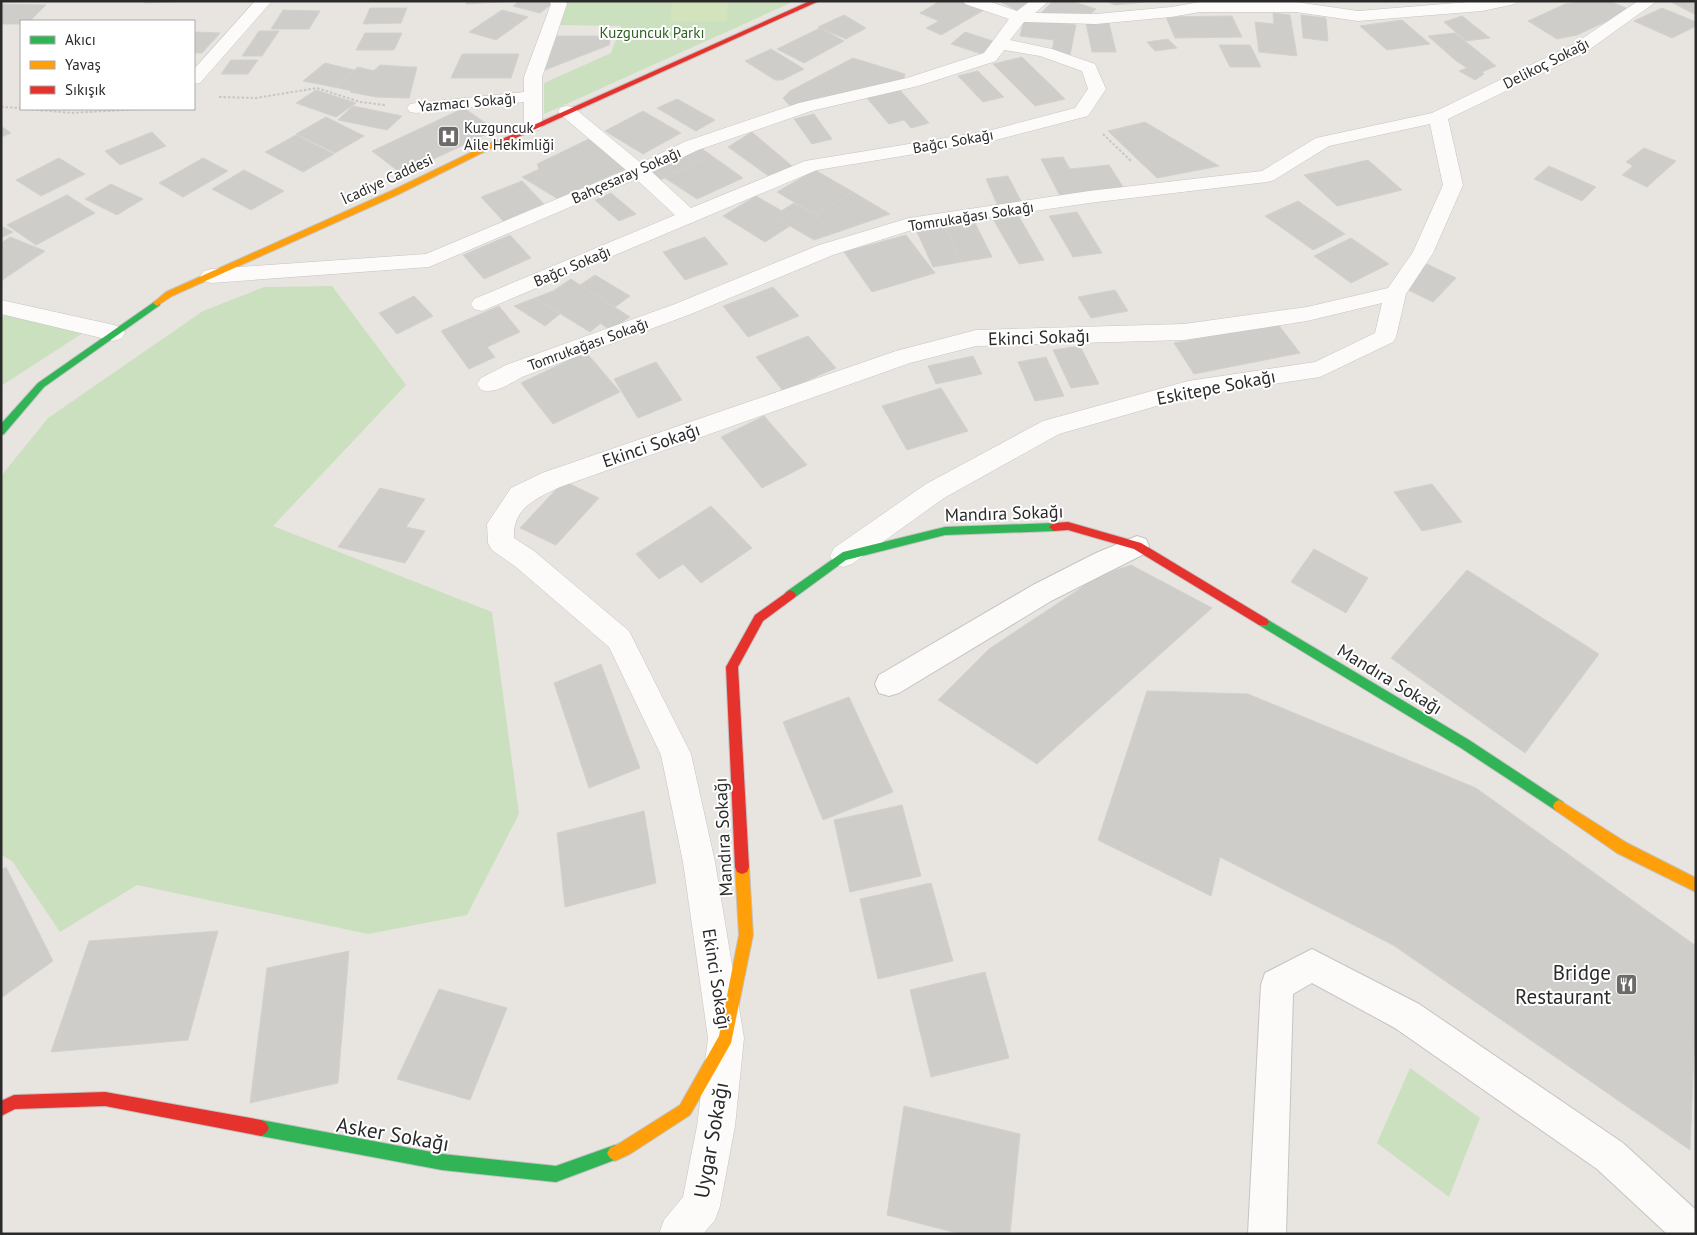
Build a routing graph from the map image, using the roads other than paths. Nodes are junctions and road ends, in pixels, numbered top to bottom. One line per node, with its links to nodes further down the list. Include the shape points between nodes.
1 (264, 1): 10 (street)
2 (557, 1): 11 (street, via 559,4 533,77)
3 (816, 1): 13 (street, İcadiye Caddesi)
4 (971, 1): 8 (street)
5 (1041, 1): 8 (street, Bahçesaray Sokağı)
6 (1509, 1): 8 (street, via 1358,16 1296,7 1200,7 1096,19)
7 (1649, 1): 14 (street, Delikoç Sokağı, via 1580,48)
8 (1019, 17): 9 (street, Bahçesaray Sokağı)
9 (1000, 44): 16 (street, Bahçesaray Sokağı, via 990,57 912,82 805,107 691,146); 17 (street, Bağcı Sokağı, via 1059,55 1089,68 1097,89 1082,112 988,136 812,165)
10 (195, 77)
11 (533, 96): 12 (street, Yazmacı Sokağı); 15 (street)
12 (416, 108)
13 (567, 111): 15 (street, İcadiye Caddesi); 16 (street)
14 (1438, 117): 19 (street, Eskitepe Sokağı, via 1453,185 1423,253); 23 (street, Tomrukağası Sokağı, via 1323,142 1267,176 916,222 826,250 683,310 514,371)
15 (533, 126): 18 (street, İcadiye Caddesi, via 394,194)
16 (639, 171): 17 (street); 18 (street, Bahçesaray Sokağı, via 429,260)
17 (689, 217): 20 (street, Bağcı Sokağı)
18 (211, 276): 22 (street, İcadiye Caddesi, via 169,294)
19 (1395, 293): 26 (street, Eskitepe Sokağı, via 1385,337 1320,369 1188,389 1051,427 935,491); 29 (street, Ekinci Sokağı, via 1308,314 1184,332 976,338 904,357 551,480 520,494 500,524 501,543 525,558 619,639 676,754 698,862)
20 (482, 304)
21 (1, 307): 22 (street)
22 (114, 333): 24 (street, İcadiye Caddesi, via 41,385)
23 (489, 384)
24 (1, 430)
25 (1137, 546): 26 (street, Mandıra Sokağı, via 1068,526 945,532); 27 (lane, via 1032,598); 28 (street, Mandıra Sokağı, via 1465,744 1622,848)
26 (843, 556): 29 (street, Mandıra Sokağı, via 759,618 732,667 746,936)
27 (889, 684)
28 (1696, 885)
29 (726, 1038): 30 (street, Asker Sokağı, via 685,1110 625,1149 556,1174 442,1162 105,1099 14,1102); 31 (street, Uygar Sokağı, via 716,1126 701,1206)
30 (1, 1109)
31 (678, 1234)
32 (1267, 1234): 33 (lane, via 1277,985 1312,965 1407,1016 1610,1156)
33 (1695, 1234)

